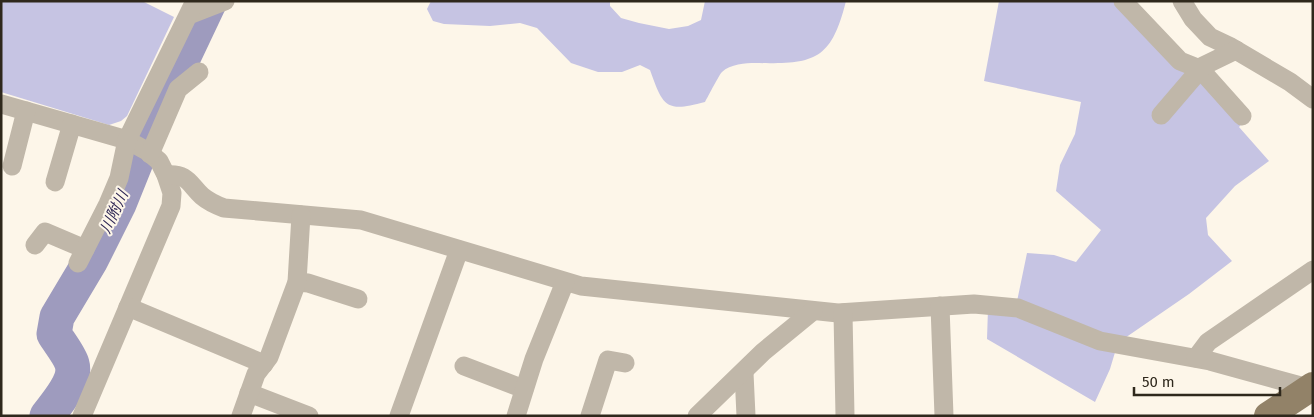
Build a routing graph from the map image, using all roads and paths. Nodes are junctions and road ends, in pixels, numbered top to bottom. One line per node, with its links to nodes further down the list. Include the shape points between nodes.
1 (1123, 1): 5 (street, via 1180,61)
2 (1182, 1): 4 (street, via 1210,37)
3 (205, 7): 13 (street)
4 (1236, 50): 5 (street); 7 (street, via 1290,82)
5 (1200, 70): 10 (street); 11 (street)
6 (200, 72): 13 (street, via 178,89)
7 (1313, 100)
8 (1, 104): 9 (street)
9 (26, 111): 12 (street); 14 (street)
10 (1161, 115)
11 (1242, 116)
12 (72, 124): 13 (street); 16 (street)
13 (139, 147): 15 (street, via 159,161); 18 (street, via 119,178 82,256 45,232)
14 (12, 166)
15 (166, 175): 17 (street, via 185,177 203,196 224,208); 25 (street, via 172,193 171,206)
16 (55, 182)
17 (301, 215): 19 (street, via 361,220); 21 (street)
18 (36, 245)
19 (459, 250): 22 (street); 39 (street)
20 (1313, 270): 28 (street, via 1208,342)
21 (297, 282): 23 (street); 30 (street)
22 (565, 282): 26 (street); 34 (street)
23 (358, 299)
24 (940, 306): 27 (street); 28 (street, via 974,304 1018,308 1100,341); 45 (street)
25 (128, 307): 30 (street); 36 (street)
26 (813, 311): 27 (street); 32 (street, via 763,352)
27 (843, 313): 44 (street)
28 (1196, 358): 33 (street)
29 (625, 363): 41 (street, via 608,360)
30 (264, 364): 35 (street, via 256,374)
31 (464, 366): 34 (street)
32 (744, 373): 42 (street); 43 (street)
33 (1311, 387): 46 (main road)
34 (524, 389): 40 (street)
35 (249, 393): 37 (street); 38 (street)
36 (82, 416)
37 (241, 416)
38 (309, 416)
39 (399, 416)
40 (516, 416)
41 (590, 416)
42 (697, 416)
43 (746, 416)
44 (846, 416)
45 (944, 416)
46 (1268, 416)

